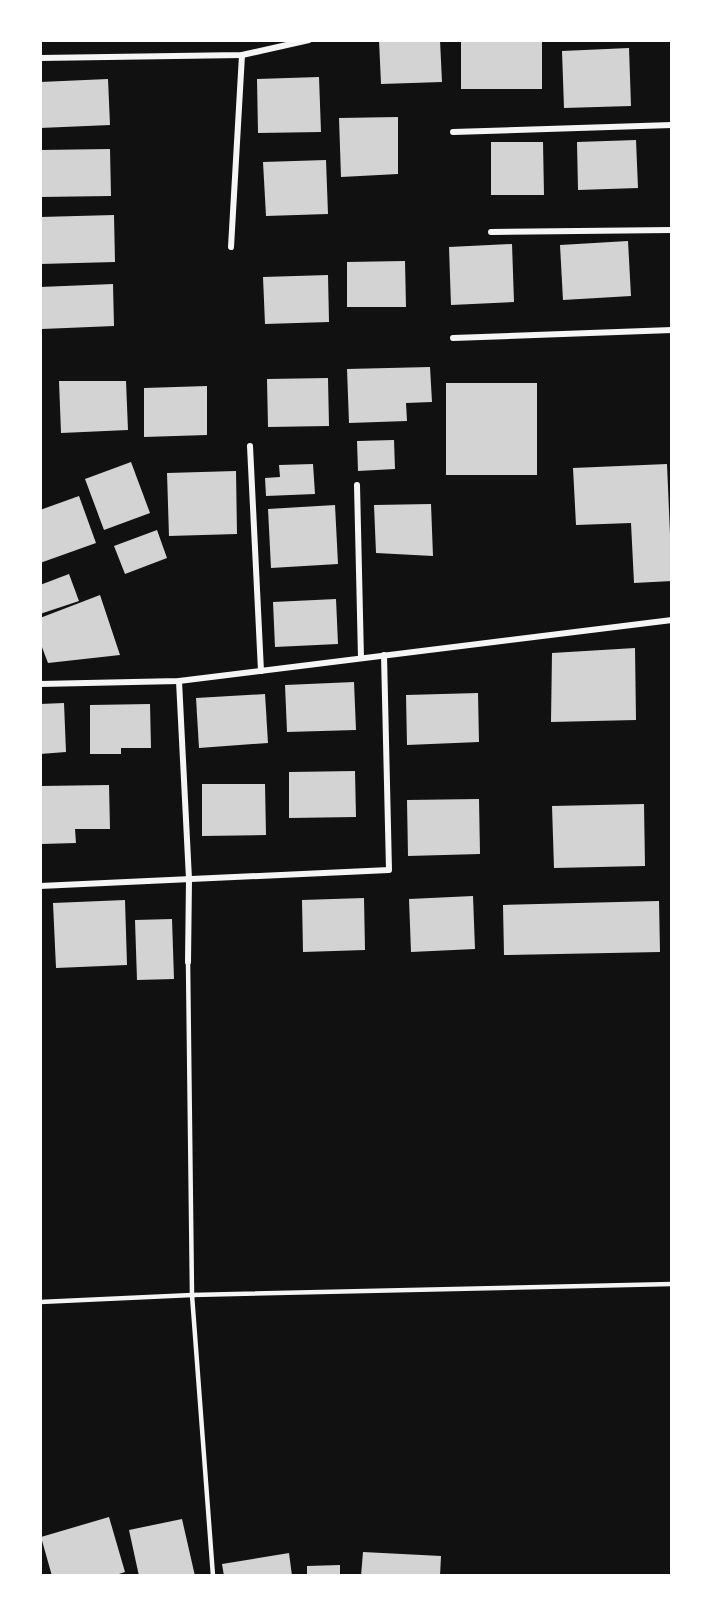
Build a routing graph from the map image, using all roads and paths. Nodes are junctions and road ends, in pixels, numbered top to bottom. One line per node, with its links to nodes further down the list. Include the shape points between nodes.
1 (309, 40): 2 (street)
2 (242, 55): 3 (street); 8 (street)
3 (40, 58)
4 (672, 125): 5 (street)
5 (453, 132)
6 (672, 230): 7 (street)
7 (491, 232)
8 (231, 247)
9 (672, 330): 10 (street)
10 (453, 338)
11 (250, 446): 16 (street)
12 (357, 485): 15 (street)
13 (672, 620): 14 (street)
14 (384, 655): 15 (street); 19 (street, via 389,870)
15 (361, 658): 16 (street)
16 (261, 671): 17 (street)
17 (179, 681): 18 (street); 19 (street)
18 (40, 684)
19 (189, 879): 20 (street); 21 (street)
20 (40, 885)
21 (188, 962): 23 (lane)
22 (672, 1284): 23 (lane)
23 (192, 1295): 24 (lane); 25 (lane)
24 (40, 1302)
25 (213, 1575)

